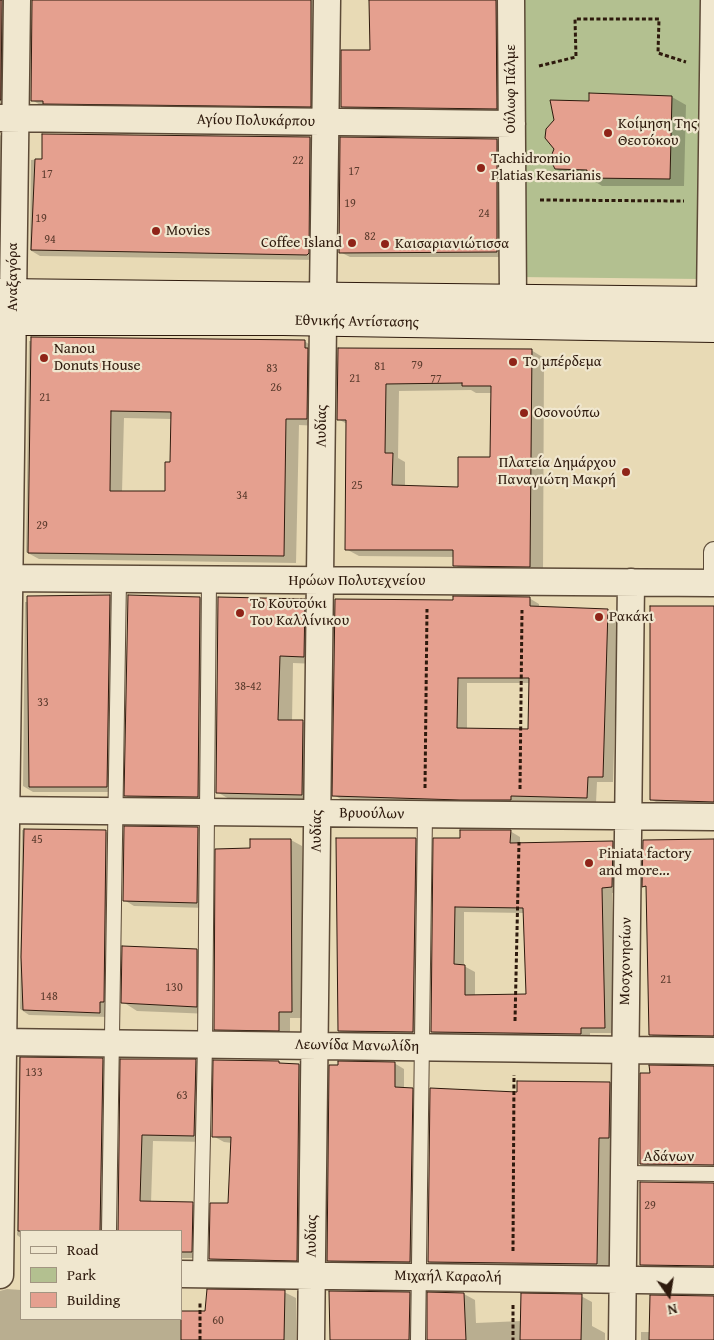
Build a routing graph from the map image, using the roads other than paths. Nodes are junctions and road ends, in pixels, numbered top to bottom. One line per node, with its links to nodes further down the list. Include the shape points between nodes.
1 (17, 0): 6 (street, Αναξαγόρα)
2 (327, 0): 7 (street, Λυδίας)
3 (510, 0): 8 (street, Ούλωφ Πάλμε)
4 (714, 0): 5 (street)
5 (713, 70): 9 (street)
6 (8, 118): 7 (street, Αγίου Πολυκάρπου); 10 (street, Αναξαγόρα)
7 (325, 122): 8 (street, Αγίου Πολυκάρπου); 12 (street, Λυδίας)
8 (512, 124): 11 (street, Ούλωφ Πάλμε)
9 (713, 131): 13 (street)
10 (7, 293): 12 (main road, Εθνικής Αντίστασης); 14 (street, Αναξαγόρα)
11 (513, 299): 12 (main road, Εθνικής Αντίστασης); 13 (main road, Εθνικής Αντίστασης)
12 (323, 309): 13 (main road, Εθνικής Αντίστασης); 14 (main road, Εθνικής Αντίστασης); 19 (street, Λυδίας)
13 (713, 310)
14 (7, 321): 16 (street, Αναξαγόρα)
15 (714, 552): 21 (street)
16 (5, 578): 17 (street, Ηρώων Πολυτεχνείου); 22 (street, Αναξαγόρα)
17 (118, 579): 18 (street, Ηρώων Πολυτεχνείου); 23 (lane)
18 (208, 580): 19 (street, Ηρώων Πολυτεχνείου); 24 (lane)
19 (320, 580): 20 (street, Ηρώων Πολυτεχνείου); 25 (street, Λυδίας)
20 (631, 582): 21 (street, Ηρώων Πολυτεχνείου); 27 (street, Μοσχονησίων)
21 (714, 583)
22 (3, 810): 23 (street, Βρυούλων); 29 (street, Αναξαγόρα)
23 (117, 811): 24 (street, Βρυούλων); 31 (lane)
24 (207, 812): 25 (street, Βρυούλων); 32 (lane)
25 (317, 813): 26 (street, Βρυούλων); 33 (street, Λυδίας)
26 (425, 814): 27 (street, Βρυούλων); 34 (lane)
27 (628, 816): 28 (street, Βρυούλων); 35 (street, Μοσχονησίων)
28 (714, 817)
29 (3, 914): 30 (street, Αναξαγόρα)
30 (2, 1042): 31 (street, Λεωνίδα Μανωλίδη); 41 (street, Αναξαγόρα)
31 (110, 1043): 32 (street, Λεωνίδα Μανωλίδη); 39 (lane)
32 (205, 1044): 33 (street, Λεωνίδα Μανωλίδη); 42 (lane)
33 (314, 1046): 34 (street, Λεωνίδα Μανωλίδη); 43 (street, Λυδίας)
34 (423, 1047): 35 (street, Λεωνίδα Μανωλίδη); 44 (lane)
35 (625, 1050): 36 (street, Λεωνίδα Μανωλίδη); 37 (street, Μοσχονησίων)
36 (714, 1050)
37 (624, 1173): 38 (lane, Αδάνων); 45 (street, Μοσχονησίων)
38 (714, 1174)
39 (109, 1230)
40 (20, 1271): 41 (street)
41 (0, 1273)
42 (191, 1274): 43 (street, Μιχαήλ Καραολή)
43 (312, 1275): 44 (street, Μιχαήλ Καραολή); 47 (street, Λυδίας)
44 (418, 1277): 45 (street, Μιχαήλ Καραολή); 48 (lane)
45 (623, 1280): 46 (street, Μιχαήλ Καραολή); 49 (street, Μοσχονησίων)
46 (714, 1281)
47 (311, 1340)
48 (418, 1340)
49 (622, 1340)

